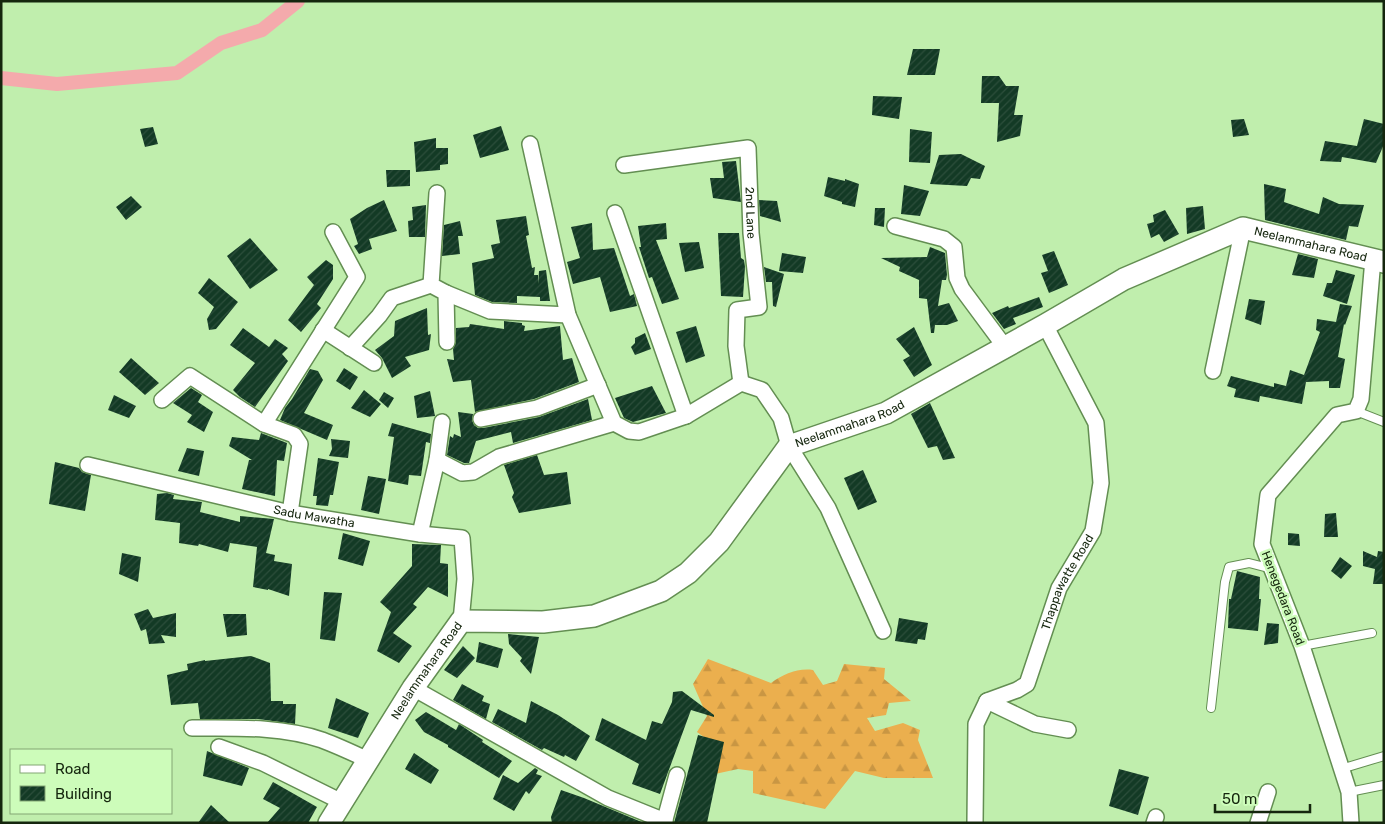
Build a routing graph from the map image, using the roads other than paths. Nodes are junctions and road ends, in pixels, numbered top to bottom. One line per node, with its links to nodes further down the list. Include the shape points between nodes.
1 (530, 144): 11 (street)
2 (624, 165): 19 (street, 2nd Lane, via 748,148 751,233 759,307 737,310 736,346)
3 (437, 193): 9 (street)
4 (615, 213): 23 (street)
5 (895, 226): 15 (street, via 944,239 954,247 957,278 962,289)
6 (1243, 228): 8 (street, Neelammahara Road); 12 (street, Neelammahara Road, via 1124,279); 18 (street)
7 (333, 232): 13 (street, via 358,277)
8 (1378, 260): 22 (street)
9 (431, 285): 10 (street); 16 (street, via 392,298)
10 (446, 293): 11 (street, via 490,311); 14 (street)
11 (568, 315): 20 (street)
12 (1045, 325): 15 (street, Neelammahara Road); 40 (street, Thappawatte Road, via 1096,423 1101,483 1093,531 1059,588 1027,684)
13 (323, 330): 16 (street); 28 (street)
14 (447, 342)
15 (1005, 347): 29 (street, Neelammahara Road, via 886,413)
16 (350, 348): 17 (street)
17 (374, 363)
18 (1214, 371)
19 (741, 383): 23 (street); 29 (street, via 762,390 781,418)
20 (598, 385): 24 (street, via 537,408); 27 (street)
21 (162, 400): 28 (street, via 190,376)
22 (1356, 411): 26 (lane); 34 (street, Henegedara Road, via 1338,415 1268,495 1262,544)
23 (686, 416): 27 (street, via 640,432 629,431)
24 (481, 419)
25 (442, 422): 30 (street)
26 (1384, 422)
27 (614, 423): 30 (street, via 499,457 473,472 462,474)
28 (264, 424): 32 (street, via 294,436 300,444)
29 (789, 446): 35 (street, Neelammahara Road, via 719,542 661,592 594,616 543,622); 36 (street, via 828,508)
30 (437, 460): 33 (street)
31 (88, 465): 32 (street, Sadu Mawatha)
32 (290, 513): 33 (street, Sadu Mawatha)
33 (420, 534): 35 (street, Sadu Mawatha, via 462,538 465,579)
34 (1272, 569): 38 (street, Henegedara Road); 41 (lane, via 1249,563 1229,567)
35 (461, 621): 39 (street, Neelammahara Road)
36 (883, 630)
37 (1372, 633): 38 (lane)
38 (1302, 646): 47 (street, Henegedara Road)
39 (413, 688): 46 (street, Neelammahara Road); 53 (street, via 608,798)
40 (987, 702): 43 (street, via 1035,724); 55 (street, via 976,724)
41 (1211, 708)
42 (192, 728): 46 (street, via 244,728 290,733 322,740)
43 (1068, 730)
44 (219, 747): 52 (street, via 263,763)
45 (1384, 756): 47 (lane)
46 (368, 760): 52 (street, Neelammahara Road)
47 (1341, 769): 51 (street, Henegedara Road)
48 (677, 775): 53 (street)
49 (1384, 785): 51 (lane)
50 (1268, 792): 56 (street)
51 (1349, 792): 57 (street, Henegedara Road)
52 (342, 802): 54 (street, Neelammahara Road)
53 (664, 822)
54 (329, 823)
55 (975, 823)
56 (1258, 823)
57 (1351, 823)

